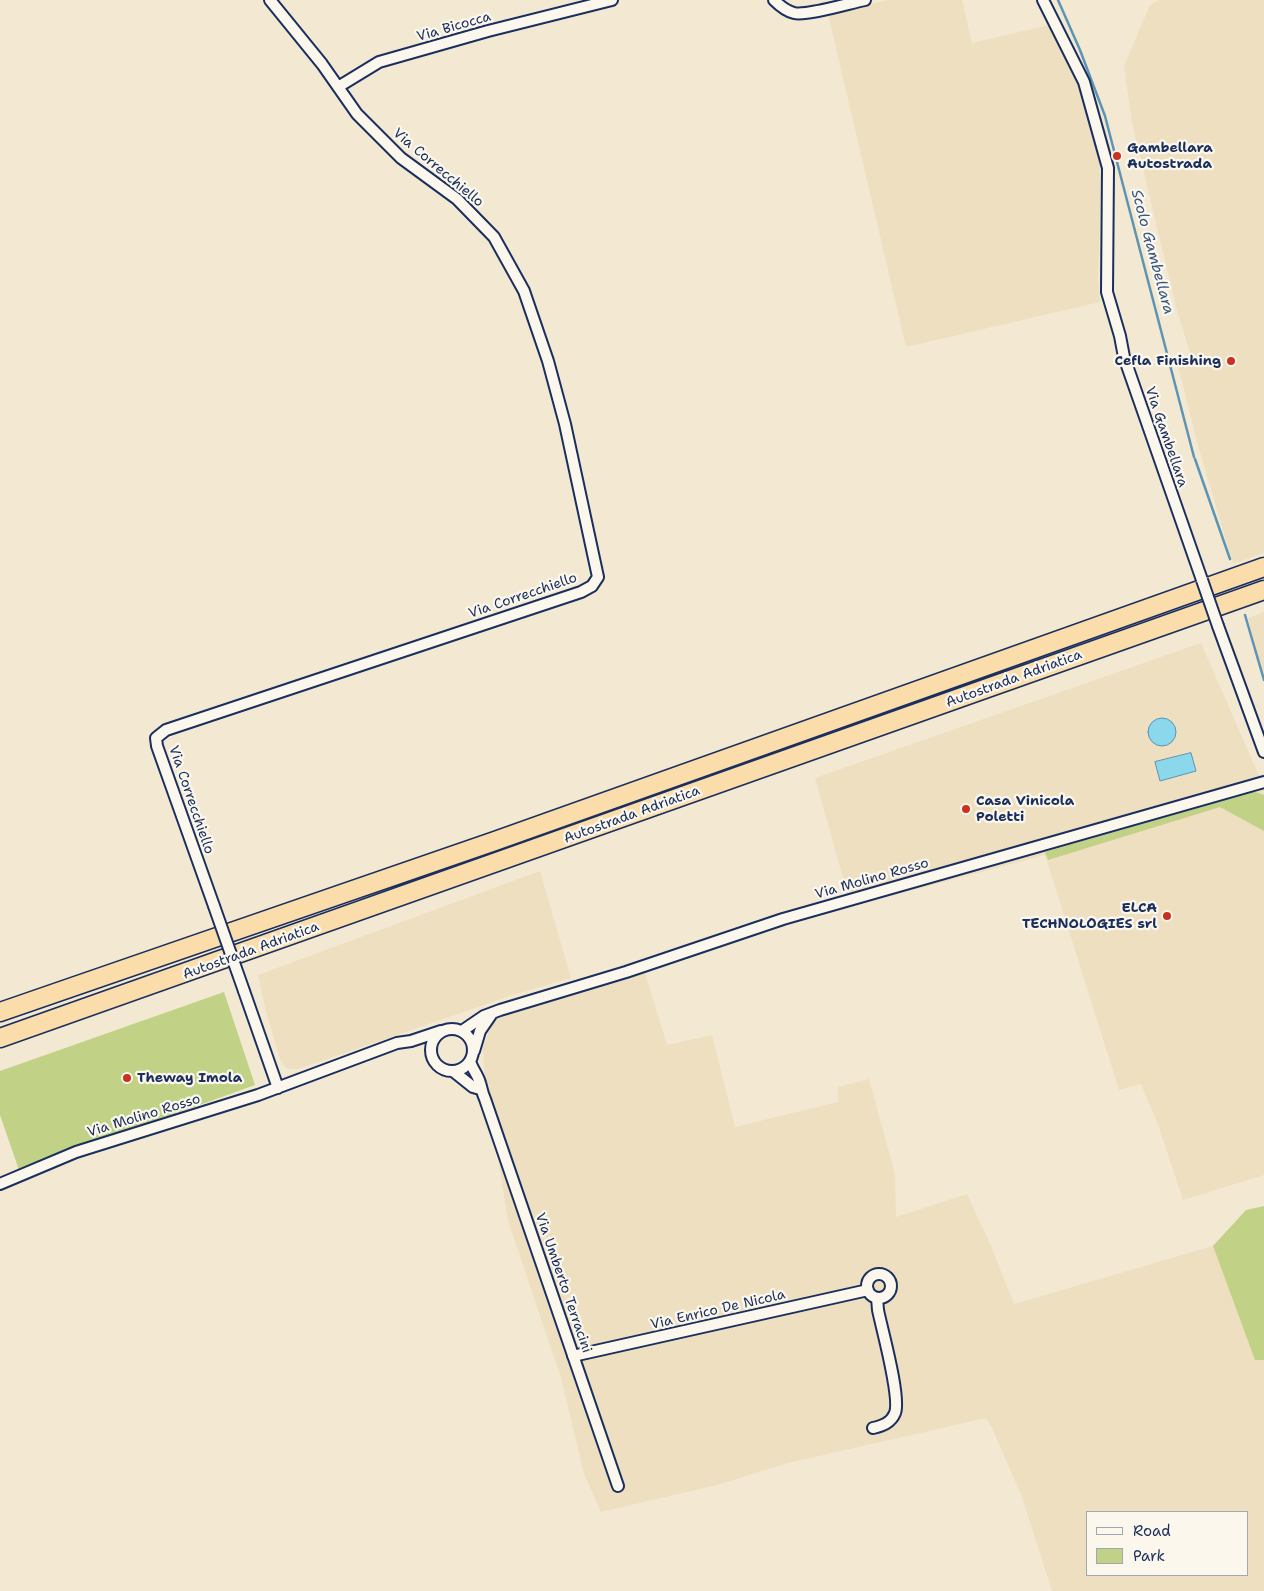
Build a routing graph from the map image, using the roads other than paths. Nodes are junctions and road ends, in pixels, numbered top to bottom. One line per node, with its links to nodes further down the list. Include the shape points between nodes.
1 (270, 0): 7 (street, Via Correcchiello)
2 (612, 0): 7 (street, Via Bicocca, via 379,62)
3 (774, 0): 4 (street, via 781,8 796,13)
4 (865, 0)
5 (1037, 0): 6 (street, Via Gambellara)
6 (1045, 5): 10 (street, Via Gambellara, bridge, via 1084,82 1108,168 1107,292 1124,357)
7 (338, 87): 21 (street, Via Correcchiello, bridge, via 357,114 401,158 457,199 494,237 524,291 565,424 598,577 592,586 581,592 166,730 156,738)
8 (1264, 567): 12 (highway, Autostrada Adriatica, via 495,841)
9 (1264, 590): 16 (highway, Autostrada Adriatica)
10 (1264, 752)
11 (1264, 782): 13 (street, Via Molino Rosso, via 784,918)
12 (0, 1012)
13 (491, 1014): 15 (street, Via Molino Rosso); 19 (street, via 480,1031)
14 (440, 1031): 15 (street, via 455,1028); 17 (street, Via Molino Rosso); 18 (street, via 431,1042)
15 (462, 1031): 19 (street, via 471,1041)
16 (0, 1038)
17 (411, 1041): 18 (street); 21 (street, Via Molino Rosso)
18 (431, 1057): 20 (street, via 440,1068)
19 (471, 1058): 20 (street, via 466,1066); 22 (street, Via Umberto Terracini, via 471,1067)
20 (453, 1071): 22 (street)
21 (278, 1088): 23 (street, Via Molino Rosso, via 76,1152)
22 (480, 1089): 26 (street, Via Umberto Terracini)
23 (0, 1184)
24 (868, 1290): 25 (street); 25 (street, via 872,1276 887,1276 891,1282 890,1292); 26 (street, Via Enrico De Nicola)
25 (877, 1298): 27 (street, via 897,1395 893,1418 884,1426)
26 (573, 1356): 28 (street, Via Umberto Terracini)
27 (874, 1428)
28 (618, 1486)

